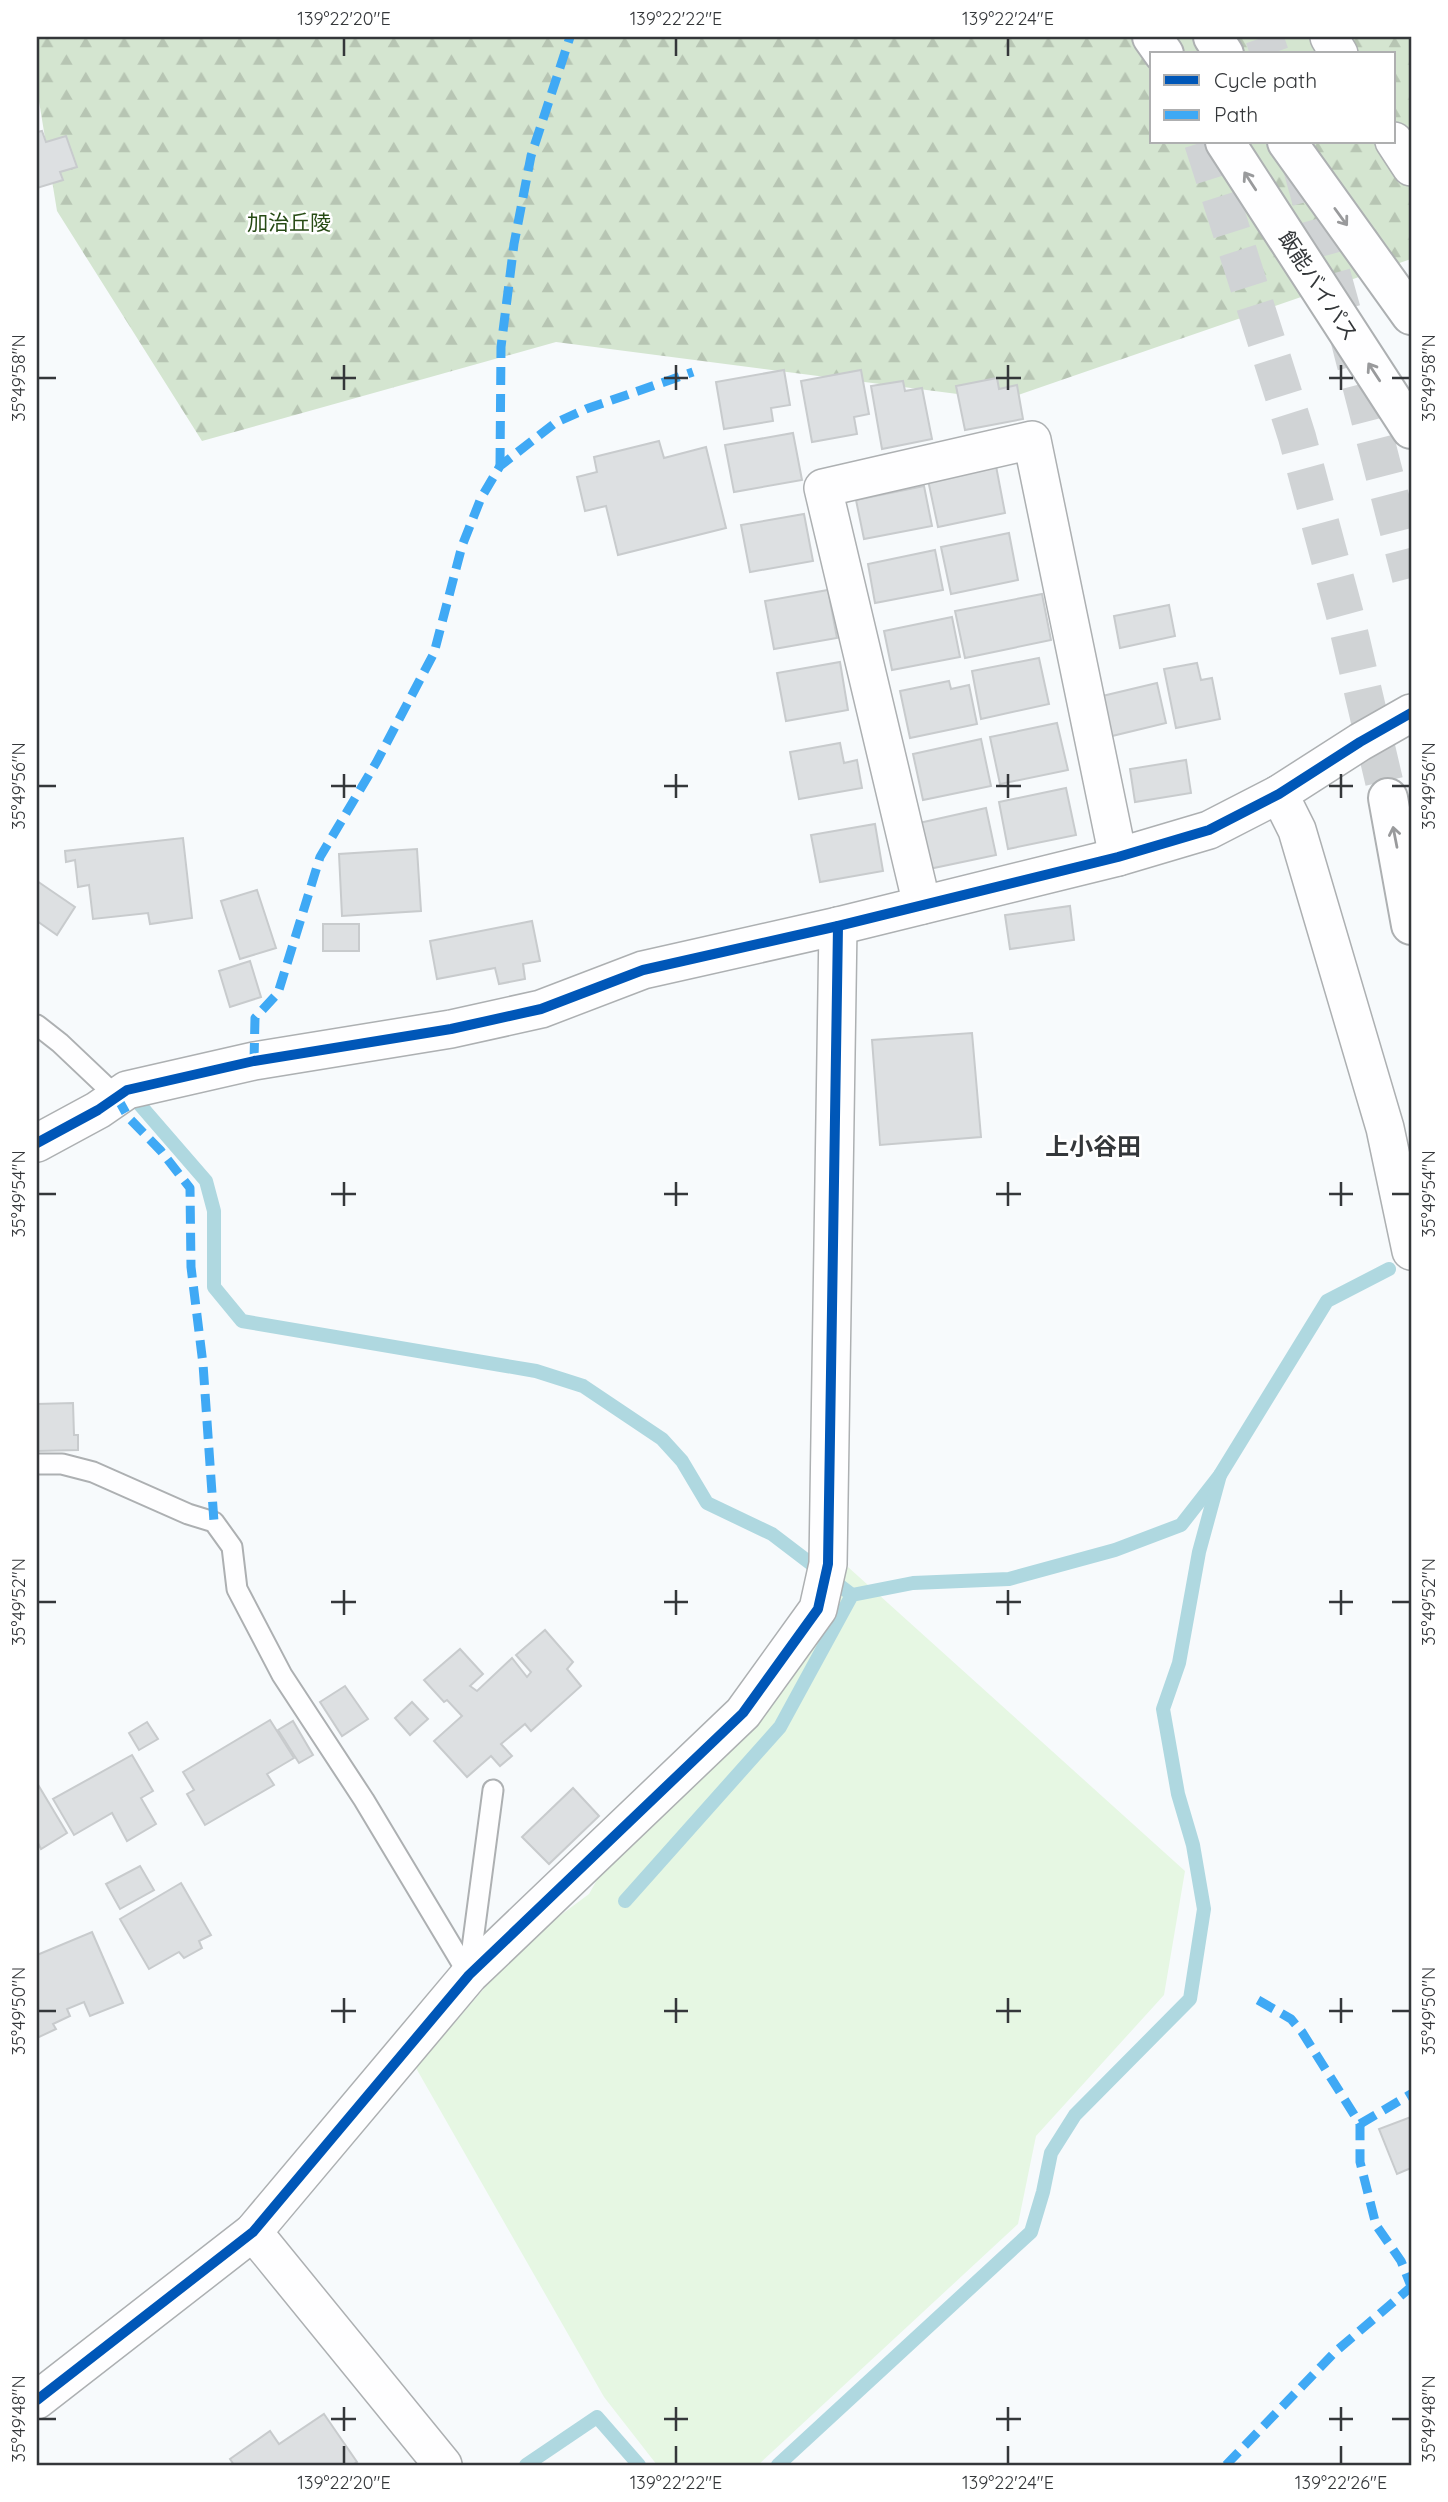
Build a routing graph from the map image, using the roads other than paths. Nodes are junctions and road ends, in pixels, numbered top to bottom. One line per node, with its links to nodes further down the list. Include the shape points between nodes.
1 (1152, 37): 4 (highway)
2 (1213, 37): 5 (highway)
3 (1328, 37): 6 (street)
4 (1163, 52)
5 (1223, 52)
6 (1338, 52)
7 (1226, 144): 12 (highway, 飯能バイパス, one-way to 7)
8 (1288, 144): 11 (highway, one-way to 11)
9 (1396, 144): 10 (street)
10 (1411, 167)
11 (1411, 315)
12 (1411, 429)
13 (1411, 713): 14 (street)
14 (1279, 794): 16 (street, via 1209,830); 23 (street, via 1297,830 1385,1128)
15 (1388, 798): 18 (highway, one-way to 15)
16 (1118, 857): 17 (street); 17 (street, via 1032,440 823,488)
17 (922, 905): 19 (street)
18 (1411, 925)
19 (838, 926): 21 (street, via 643,970 541,1009 451,1029 254,1061 127,1090); 26 (street, via 828,1564 818,1609 743,1713)
20 (37, 1025): 21 (lane)
21 (117, 1097): 22 (street)
22 (37, 1143)
23 (1411, 1251)
24 (37, 1464): 26 (lane, via 62,1464 93,1472 214,1522 232,1547 237,1589 282,1675 364,1800)
25 (493, 1790): 26 (lane)
26 (468, 1975): 27 (street)
27 (253, 2232): 28 (street); 29 (street)
28 (37, 2400)
29 (443, 2465)

